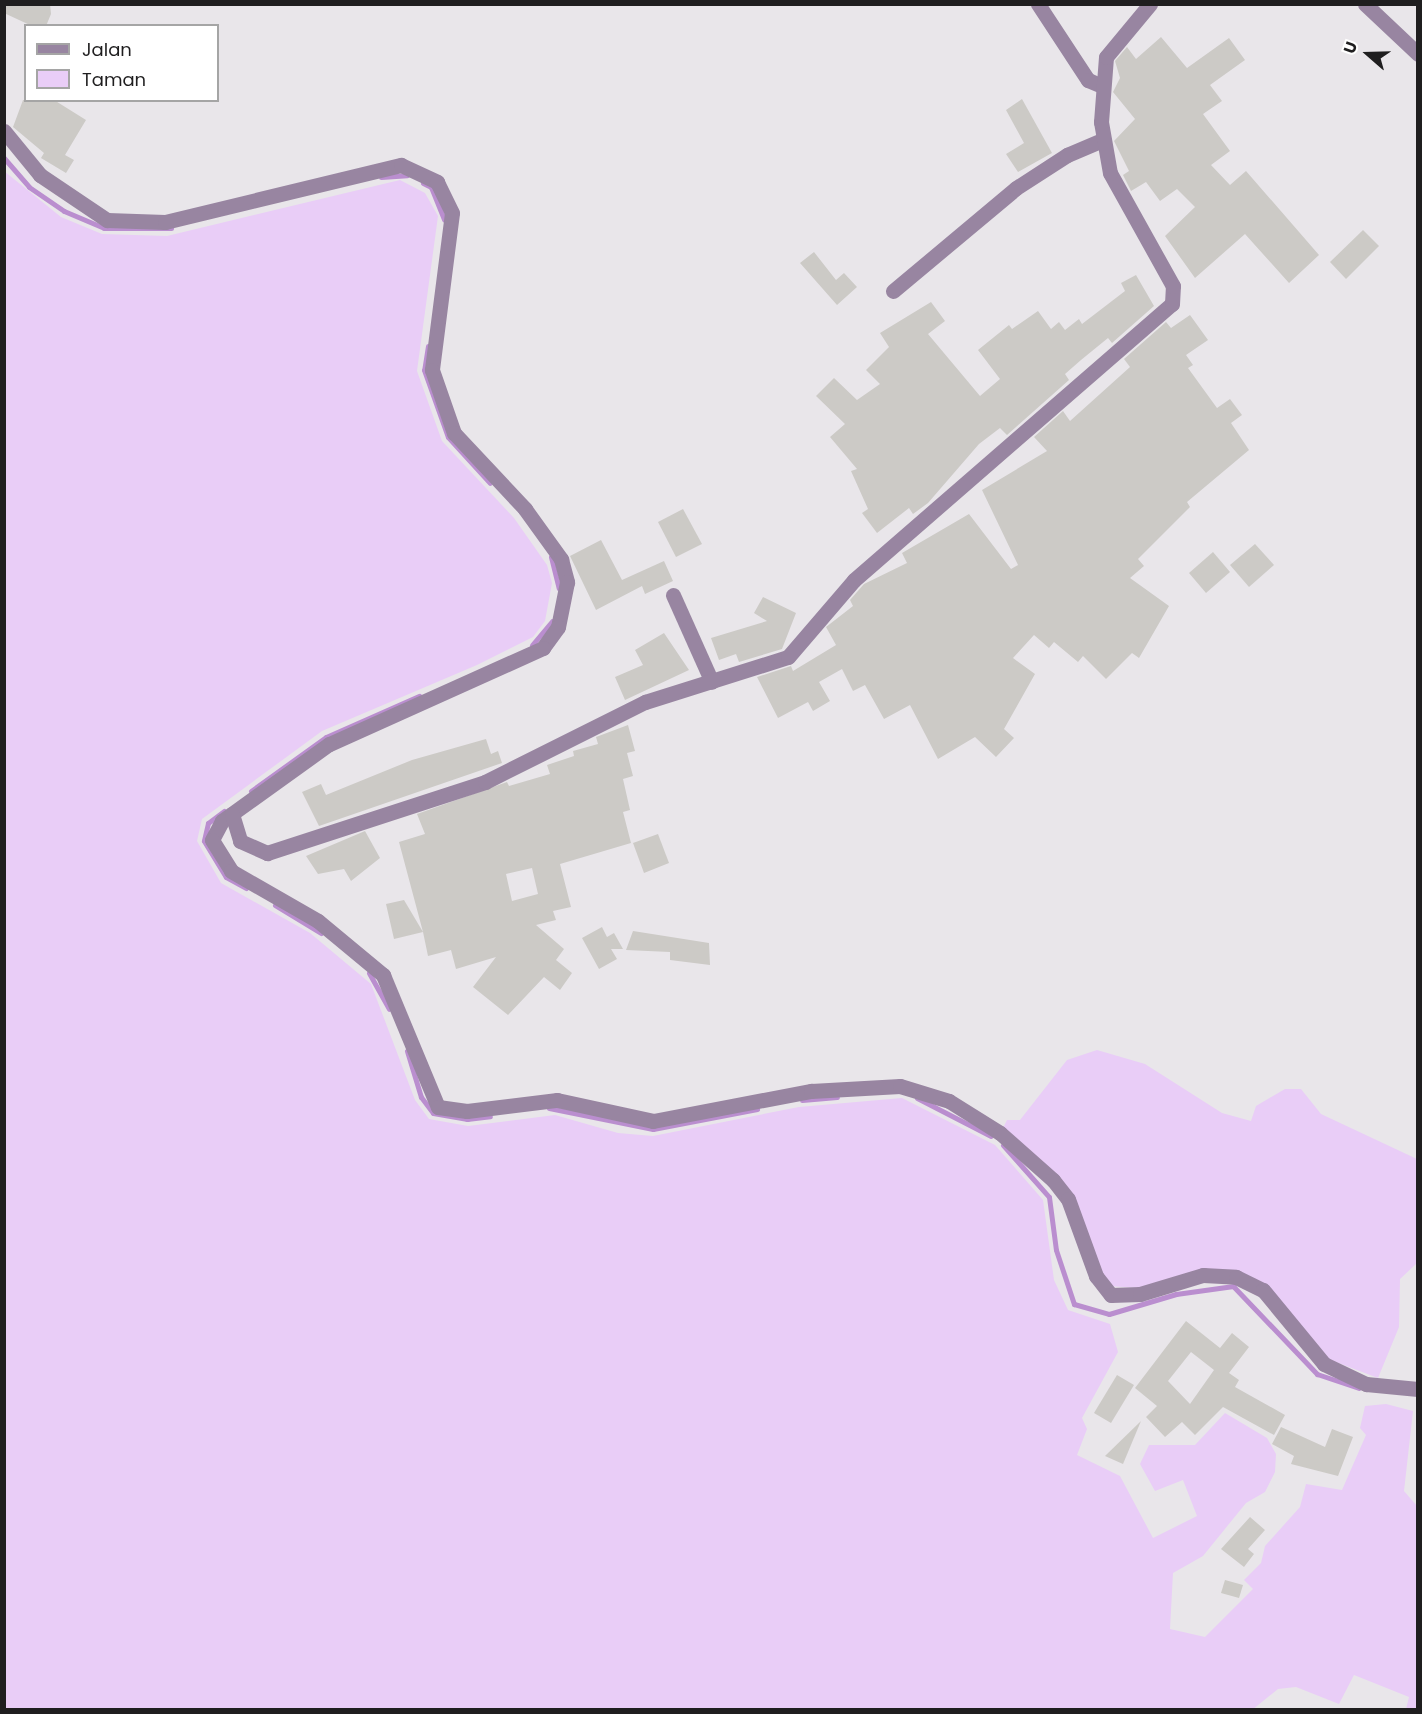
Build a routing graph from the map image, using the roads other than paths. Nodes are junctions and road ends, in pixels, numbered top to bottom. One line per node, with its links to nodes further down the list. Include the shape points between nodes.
1 (1038, 4): 5 (street, via 1088,80)
2 (1150, 4): 5 (street, via 1110,49)
3 (1365, 4): 4 (street)
4 (1418, 54)
5 (1100, 85): 7 (street)
6 (4, 131): 11 (street, via 40,175 107,220 165,222 401,165 436,182 452,213 432,370 454,433 525,509 561,559 567,582 558,627 543,648 329,744)
7 (1103, 140): 8 (street, via 1067,155 1016,188); 10 (street, via 1110,173 1173,286 1172,304 854,580 788,657)
8 (893, 291)
9 (673, 595): 10 (street)
10 (712, 682): 11 (street, via 615,715 485,782 267,853 240,841)
11 (232, 814): 12 (street, via 215,828 212,840 218,855 231,871 318,921 383,975 438,1107 467,1111 556,1100 653,1121 811,1091 913,1090 949,1101 999,1133 1053,1180 1068,1199 1096,1276 1111,1295 1140,1294 1203,1275 1236,1276 1263,1290 1324,1364 1366,1384)
12 (1418, 1389)

